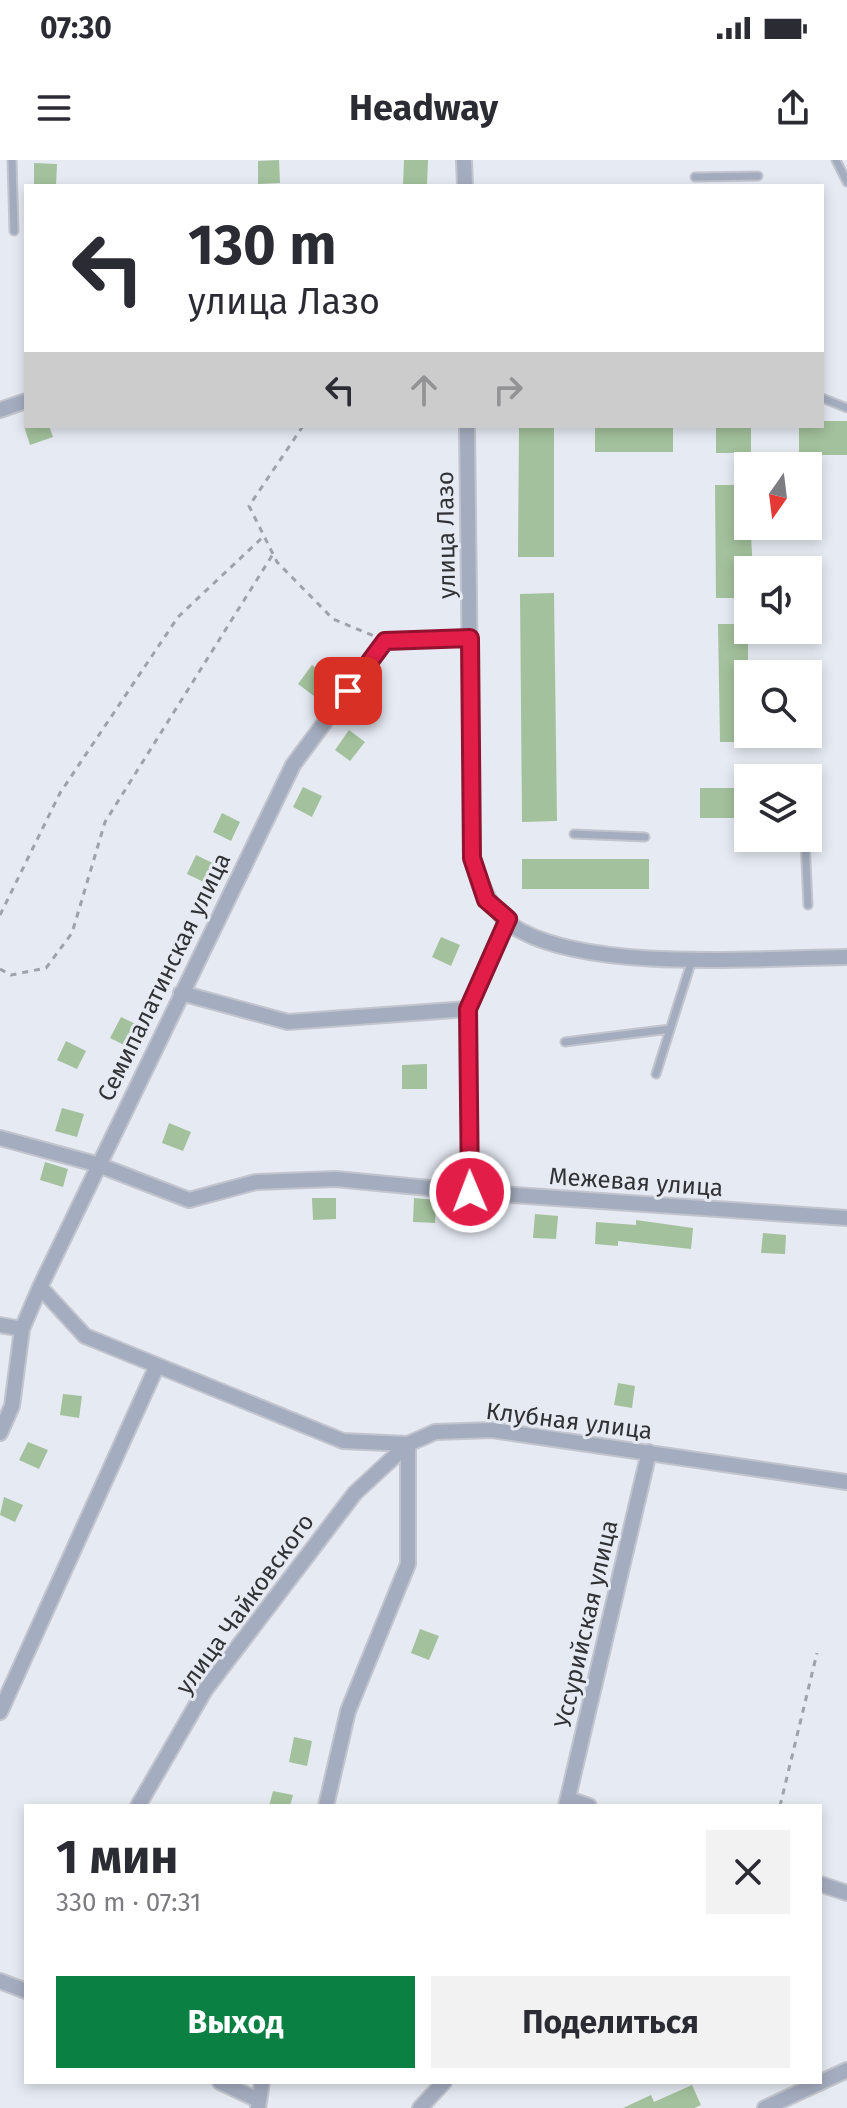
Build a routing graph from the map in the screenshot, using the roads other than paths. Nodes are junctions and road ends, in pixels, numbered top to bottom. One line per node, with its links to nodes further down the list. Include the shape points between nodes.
1 (12, 160): 8 (lane)
2 (464, 160): 7 (street)
3 (836, 160): 6 (lane)
4 (758, 176): 5 (lane)
5 (695, 177)
6 (847, 182)
7 (465, 184)
8 (14, 231)
9 (824, 399): 11 (lane)
10 (24, 402): 12 (street)
11 (847, 408)
12 (0, 410)
13 (467, 428): 14 (street, улица Лазо)
14 (470, 638): 19 (street, улица Лазо, via 472,858 486,900); 22 (street, Семипалатинская улица, via 385,641 293,765)
15 (574, 834): 16 (lane)
16 (645, 837)
17 (806, 852): 18 (lane)
18 (808, 905)
19 (508, 919): 21 (street, via 521,931 597,954); 23 (street)
20 (847, 957): 21 (street)
21 (692, 958): 24 (lane)
22 (181, 993): 23 (street, via 288,1022); 28 (street, Семипалатинская улица)
23 (468, 1009): 29 (street)
24 (670, 1029): 25 (lane); 26 (lane)
25 (565, 1042)
26 (656, 1074)
27 (0, 1138): 28 (street, Межевая улица)
28 (96, 1164): 29 (street, Межевая улица, via 189,1200 256,1182 336,1179); 31 (street, Семипалатинская улица)
29 (470, 1192): 30 (street, Межевая улица)
30 (847, 1218)
31 (40, 1287): 33 (street, Семипалатинская улица); 34 (street, Клубная улица, via 85,1336)
32 (0, 1325): 33 (street)
33 (22, 1329): 35 (street, Семипалатинская улица, via 12,1406)
34 (156, 1368): 36 (street, Клубная улица, via 343,1441); 39 (street)
35 (0, 1433)
36 (408, 1444): 37 (street, Клубная улица, via 435,1432 492,1430); 41 (street, улица Чайковского, via 355,1493 205,1690); 42 (street, via 408,1564 348,1711)
37 (649, 1452): 38 (street, Клубная улица); 40 (street, Уссурийская улица)
38 (847, 1482)
39 (0, 1712)
40 (568, 1802)
41 (139, 1804)
42 (326, 1804)
43 (822, 1885): 44 (street)
44 (847, 1893)
45 (0, 1981): 46 (street)
46 (24, 1990)
47 (847, 2070): 48 (street)
48 (822, 2082)
49 (223, 2084): 53 (street)
50 (262, 2084): 53 (street)
51 (442, 2084): 54 (street)
52 (817, 2084): 55 (street)
53 (258, 2104)
54 (420, 2108)
55 (765, 2108)

